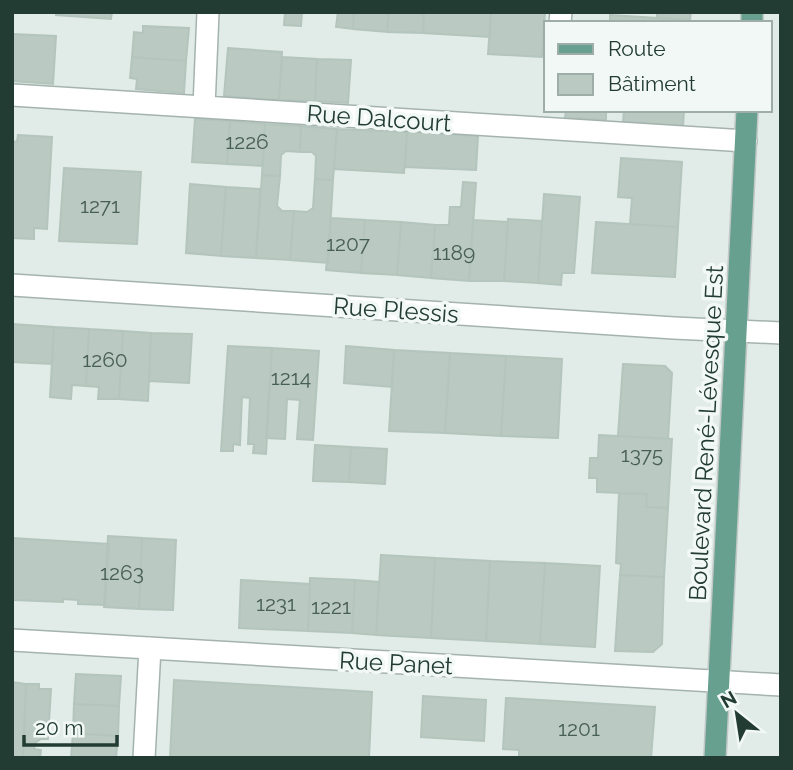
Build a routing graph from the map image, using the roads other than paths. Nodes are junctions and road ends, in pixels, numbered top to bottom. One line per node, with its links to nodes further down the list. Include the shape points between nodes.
1 (208, 12): 3 (street)
2 (12, 95): 3 (street, Rue Dalcourt)
3 (204, 107): 5 (street, Rue Dalcourt)
4 (747, 112): 6 (main road, Boulevard René-Lévesque Est)
5 (553, 120): 6 (street, Rue Dalcourt)
6 (746, 141): 8 (main road, Boulevard René-Lévesque Est)
7 (12, 285): 8 (street, Rue Plessis)
8 (737, 330): 9 (street, Rue Plessis); 12 (main road, Boulevard René-Lévesque Est)
9 (781, 333)
10 (12, 640): 11 (street, Rue Panet)
11 (150, 648): 12 (street, Rue Panet); 14 (street)
12 (720, 682): 13 (street, Rue Panet); 15 (main road, Boulevard René-Lévesque Est)
13 (781, 685)
14 (144, 758)
15 (715, 758)

